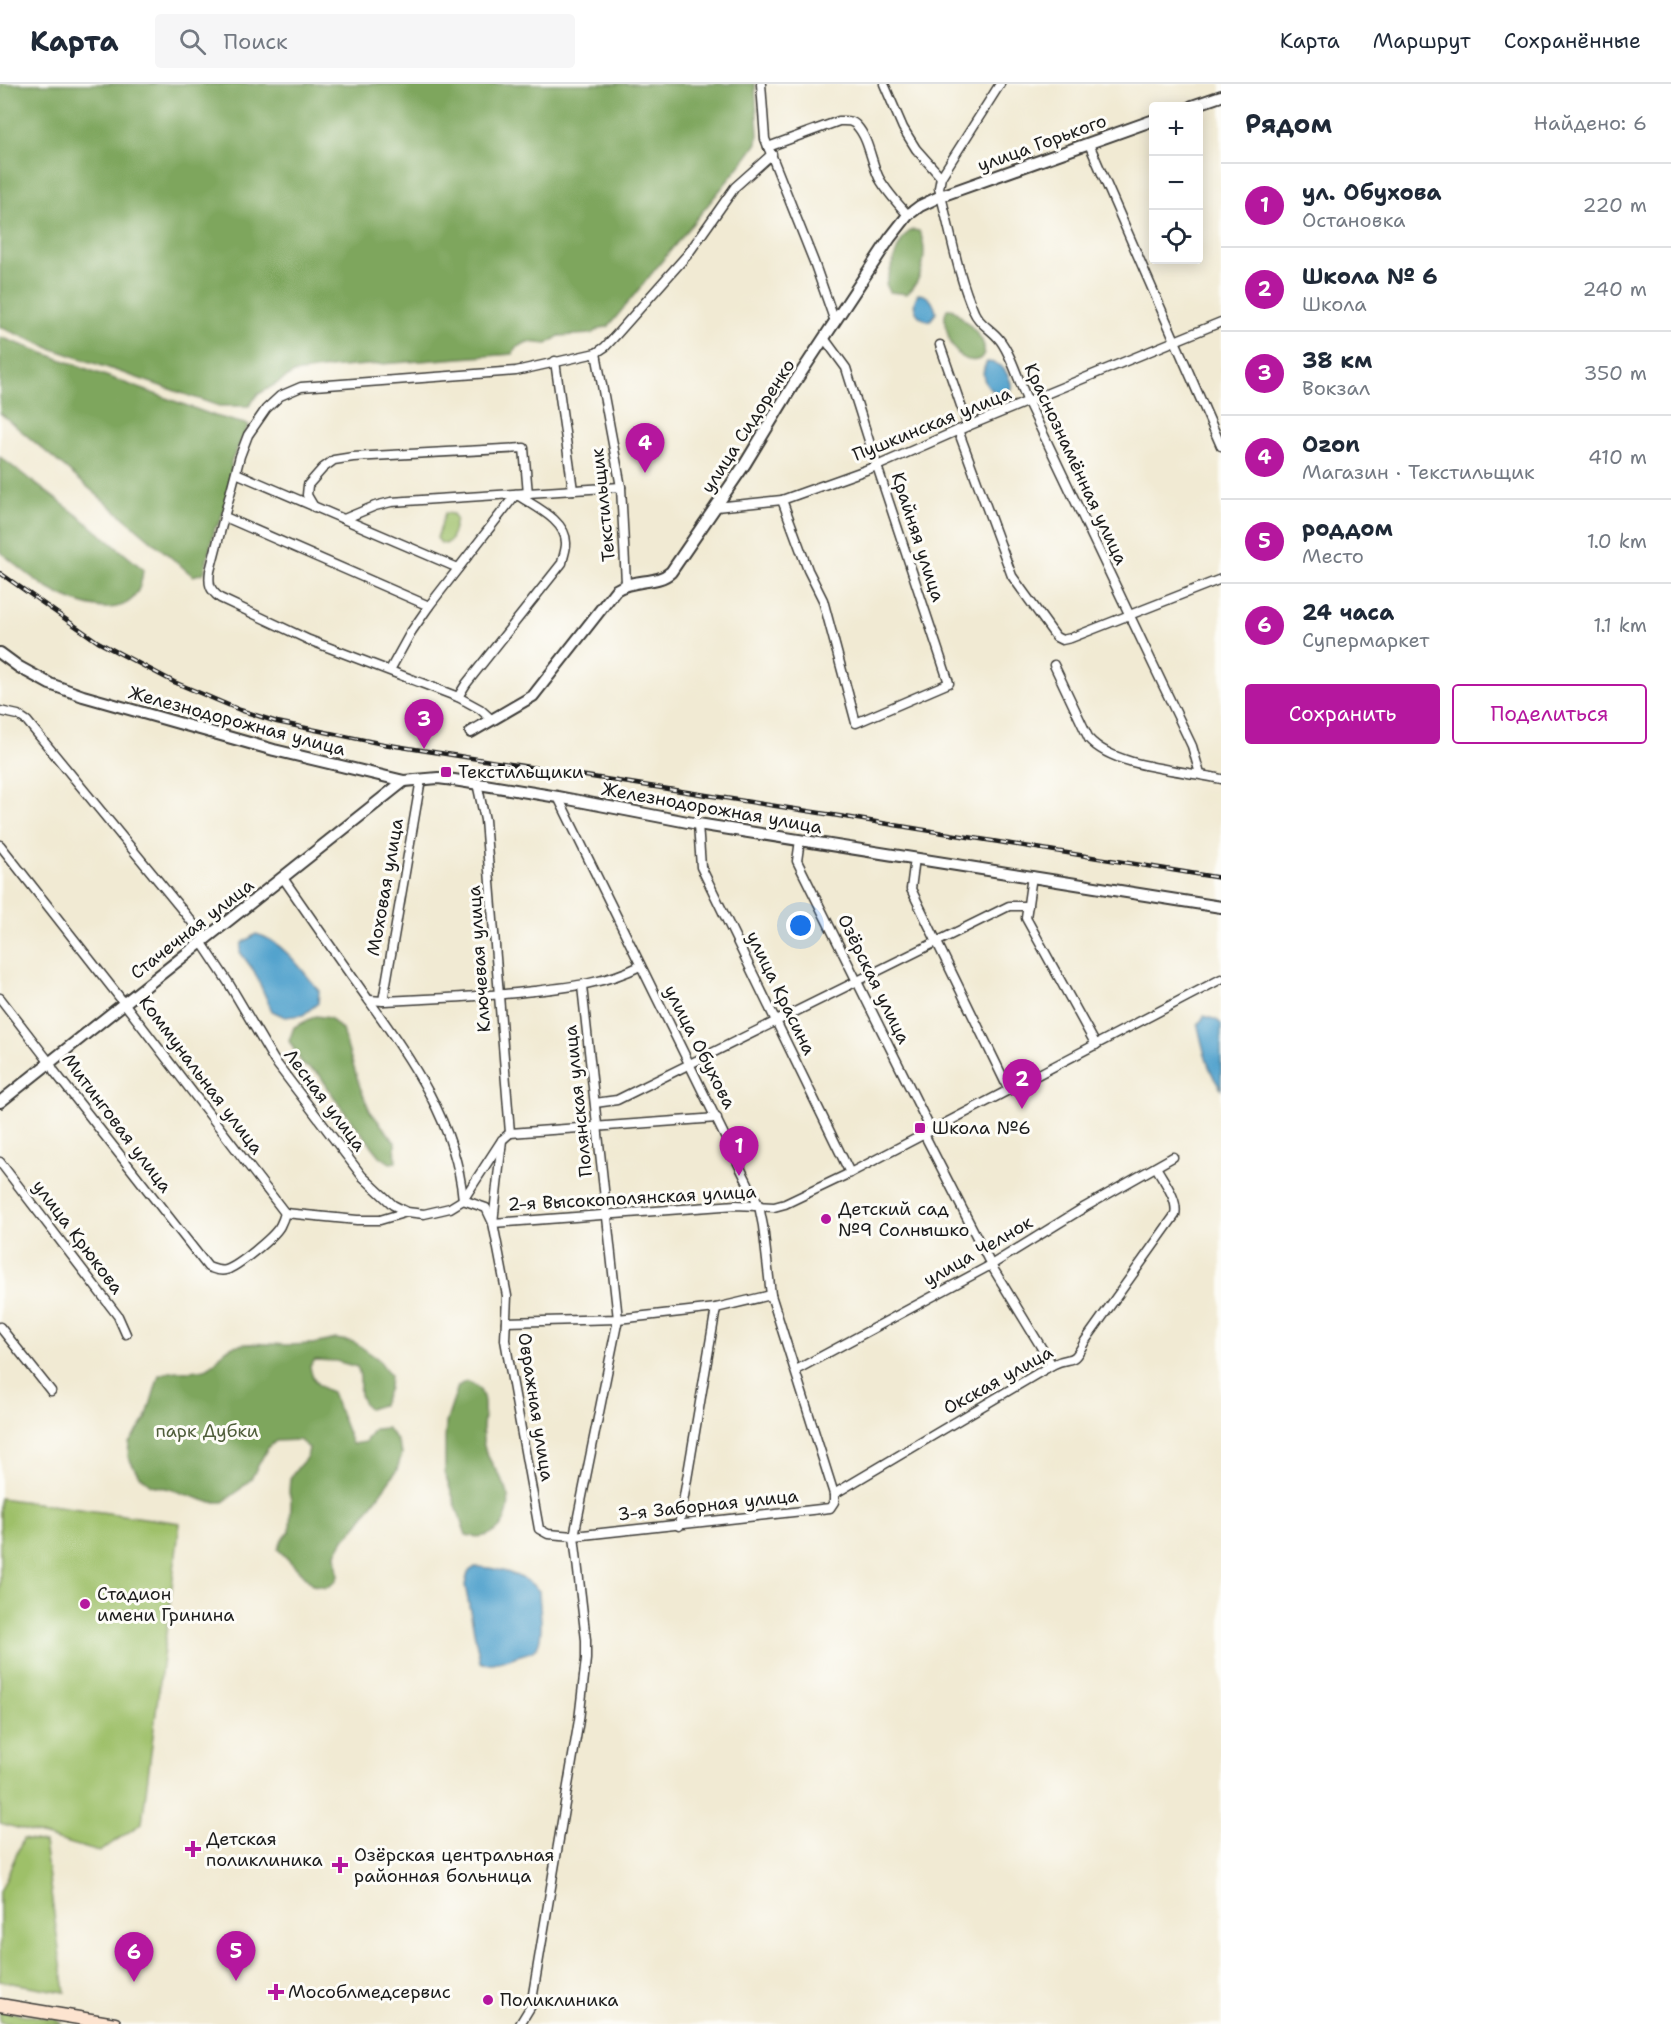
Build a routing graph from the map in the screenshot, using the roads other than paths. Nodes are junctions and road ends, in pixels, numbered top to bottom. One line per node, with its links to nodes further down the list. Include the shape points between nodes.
1 (761, 84): 8 (street, via 762,116)
2 (884, 84): 9 (street, via 903,128)
3 (1000, 84): 9 (street)
4 (1221, 96): 5 (street)
5 (1203, 102)
6 (1149, 122): 7 (street, улица Горького)
7 (1089, 144): 10 (street, улица Горького); 15 (street)
8 (770, 150): 11 (street, via 839,121 856,124 879,177); 12 (street); 17 (street, via 735,188 688,254)
9 (941, 177): 10 (street)
10 (941, 196): 11 (street, улица Сидоренко); 19 (street, Краснознамённая улица, via 975,314 1005,348)
11 (908, 215): 12 (street, улица Сидоренко)
12 (835, 322): 14 (street, улица Сидоренко)
13 (1221, 322): 15 (street, Пушкинская улица)
14 (824, 338): 23 (street, Крайняя улица, via 846,368); 31 (street, улица Сидоренко)
15 (1175, 341): 19 (street, Пушкинская улица); 22 (street)
16 (940, 345): 20 (street)
17 (596, 353): 18 (street); 25 (street, Текстильщик)
18 (555, 361): 24 (street, via 516,371 301,387 280,396 258,418); 26 (street)
19 (1028, 402): 20 (street, Пушкинская улица); 38 (street, Краснознамённая улица)
20 (968, 426): 21 (street, Пушкинская улица)
21 (958, 430): 23 (street, Пушкинская улица); 38 (street, via 1012,576 1056,637 1071,638)
22 (1221, 446)
23 (877, 466): 29 (street, Пушкинская улица); 29 (street, Крайняя улица, via 949,683 856,723 823,600)
24 (236, 473): 30 (street); 32 (street)
25 (621, 487): 26 (street); 36 (street, Текстильщик)
26 (573, 490): 28 (street)
27 (516, 494): 28 (street); 33 (street, via 391,502); 34 (street); 42 (street, via 557,522 567,543 562,563)
28 (528, 494): 30 (street, via 524,448 353,457 334,460 308,484 307,495)
29 (782, 500): 31 (street, Пушкинская улица)
30 (314, 507): 33 (street)
31 (716, 507): 36 (street, улица Сидоренко, via 665,578)
32 (225, 517): 37 (street); 41 (street, via 208,581 210,590 309,640)
33 (344, 519): 34 (street)
34 (458, 568): 37 (street)
35 (1221, 579): 38 (street)
36 (626, 583): 44 (street, via 616,590 533,696)
37 (429, 606): 41 (street)
38 (1128, 615): 46 (street, Краснознамённая улица, via 1192,746)
39 (0, 653): 49 (street, Железнодорожная улица, via 50,684 83,696 274,750)
40 (1054, 665): 46 (street, via 1096,746 1142,765)
41 (390, 670): 42 (street)
42 (458, 696): 44 (street)
43 (0, 711): 60 (street, Лесная улица, via 27,721)
44 (492, 720): 45 (street)
45 (471, 732)
46 (1200, 774): 48 (street)
47 (421, 779): 49 (street, Железнодорожная улица); 50 (street, Железнодорожная улица); 69 (street, Моховая улица)
48 (1221, 779)
49 (405, 781): 57 (street, Стачечная улица)
50 (477, 783): 51 (street, Железнодорожная улица); 66 (street, Ключевая улица, via 485,820)
51 (558, 796): 52 (street, Железнодорожная улица); 62 (street, улица Обухова)
52 (698, 824): 53 (street, Железнодорожная улица); 71 (street, улица Красина, via 701,867)
53 (800, 840): 55 (street, Железнодорожная улица); 64 (street, Озёрская улица, via 797,861)
54 (0, 845): 70 (street, Коммунальная улица)
55 (915, 858): 56 (street, Железнодорожная улица); 61 (street, via 911,889)
56 (1032, 876): 58 (street); 59 (street, Железнодорожная улица)
57 (283, 878): 60 (street, Стачечная улица); 68 (street)
58 (1028, 906): 61 (street, via 1009,906); 72 (street, via 1026,918)
59 (1221, 907)
60 (204, 941): 70 (street, Стачечная улица); 89 (street, Лесная улица, via 274,1060 362,1176 393,1205)
61 (935, 941): 64 (street); 75 (street)
62 (640, 966): 65 (street); 74 (street, улица Обухова)
63 (1221, 979): 72 (street, 2-я Высокополянская улица)
64 (857, 981): 71 (street); 80 (street, Озёрская улица)
65 (582, 986): 66 (street); 77 (street, Полянская улица)
66 (498, 995): 69 (street); 81 (street, Ключевая улица)
67 (0, 998): 73 (street, Митинговая улица)
68 (369, 1000): 69 (street); 87 (street, via 414,1064 441,1118 457,1162)
69 (383, 1001)
70 (124, 1002): 73 (street, Стачечная улица); 90 (street, Коммунальная улица)
71 (776, 1021): 74 (street); 86 (street, улица Красина)
72 (1096, 1046): 75 (street, 2-я Высокополянская улица)
73 (50, 1063): 76 (street, Стачечная улица); 90 (street, Митинговая улица, via 208,1267 217,1271 234,1267 270,1239)
74 (690, 1064): 77 (street, via 617,1100); 78 (street, улица Обухова)
75 (1009, 1090): 80 (street, 2-я Высокополянская улица)
76 (0, 1102)
77 (595, 1103): 79 (street, Полянская улица)
78 (717, 1118): 79 (street); 88 (street, улица Обухова)
79 (597, 1127): 81 (street); 91 (street, Полянская улица)
80 (927, 1132): 86 (street, 2-я Высокополянская улица); 93 (street, Озёрская улица)
81 (510, 1133): 82 (street)
82 (502, 1140): 87 (street); 92 (street, Овражная улица)
83 (1173, 1157): 85 (street, улица Челнок)
84 (0, 1162): 99 (street, улица Крюкова, via 118,1316)
85 (1156, 1167): 93 (street, улица Челнок); 100 (street, Окская улица, via 1177,1209 1175,1215 1077,1357)
86 (850, 1173): 88 (street, 2-я Высокополянская улица, via 785,1204)
87 (463, 1200): 89 (street, via 450,1208 424,1214); 92 (street, via 486,1208)
88 (759, 1206): 91 (street, 2-я Высокополянская улица); 94 (street, улица Обухова)
89 (407, 1212): 90 (street, via 380,1220)
90 (285, 1213)
91 (607, 1215): 92 (street, 2-я Высокополянская улица); 96 (street, Полянская улица)
92 (493, 1223): 97 (street, Овражная улица, via 507,1296)
93 (991, 1265): 100 (street, Озёрская улица); 101 (street, улица Челнок)
94 (771, 1295): 95 (street); 101 (street, улица Обухова)
95 (716, 1308): 96 (street); 104 (street)
96 (618, 1320): 97 (street); 105 (street, Полянская улица)
97 (506, 1322): 105 (street, Овражная улица, via 505,1340 539,1529 548,1534)
98 (0, 1327): 102 (street)
99 (126, 1334)
100 (1052, 1365): 103 (street, Окская улица)
101 (796, 1370): 103 (street, улица Обухова)
102 (51, 1391)
103 (834, 1494): 104 (street, 3-я Заборная улица, via 831,1508)
104 (679, 1526): 105 (street, 3-я Заборная улица)
105 (574, 1536): 108 (street, Полянская улица, via 586,1659 531,2006)
106 (0, 2005): 107 (main road)
107 (116, 2024)
108 (520, 2024)

